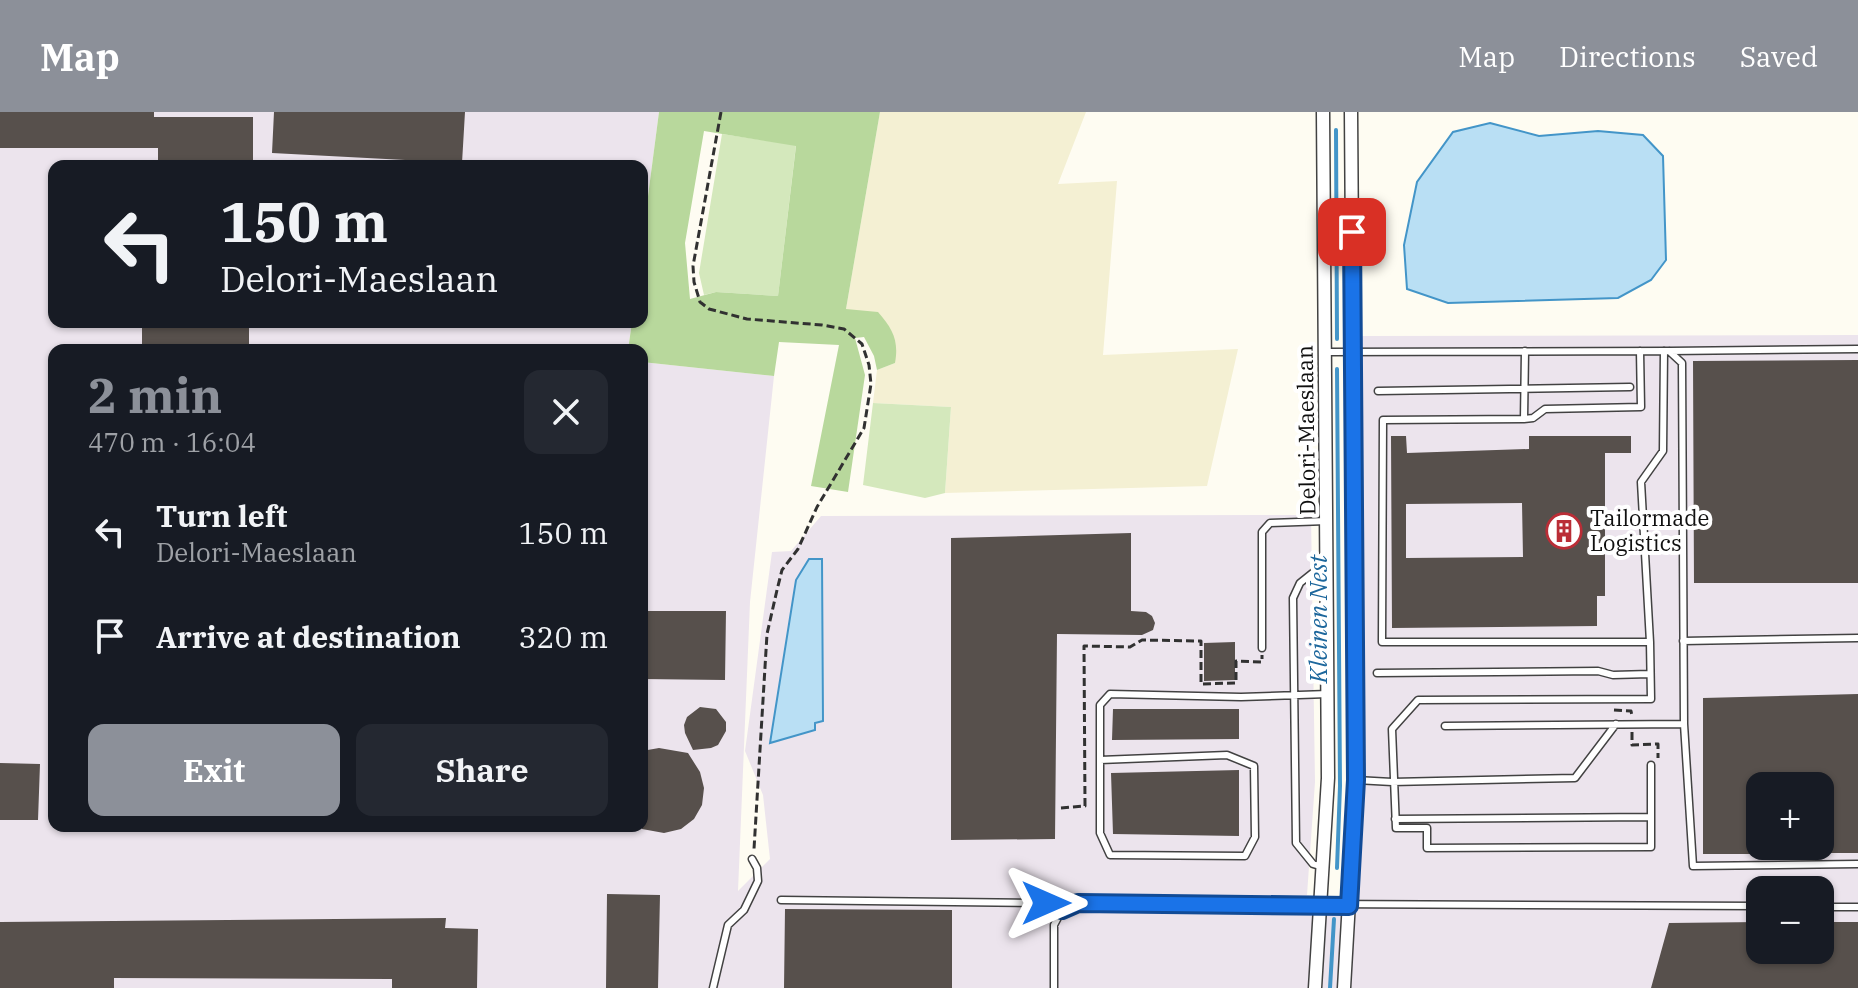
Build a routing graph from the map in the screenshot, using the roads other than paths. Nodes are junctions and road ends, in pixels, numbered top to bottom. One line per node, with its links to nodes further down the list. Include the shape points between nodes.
1 (1323, 112): 8 (street, Delori-Maeslaan)
2 (1351, 112): 4 (street)
3 (1858, 349): 7 (lane)
4 (1353, 351): 5 (lane); 8 (lane); 28 (street)
5 (1525, 351): 6 (lane); 10 (lane)
6 (1640, 351): 7 (lane); 12 (lane, via 1641,407 1545,409)
7 (1667, 351): 16 (lane, via 1682,363); 17 (lane, via 1663,451 1641,482)
8 (1325, 352): 13 (street, Delori-Maeslaan)
9 (1630, 387): 10 (lane)
10 (1524, 388): 11 (lane); 12 (lane)
11 (1378, 391)
12 (1524, 419): 17 (lane, via 1383,420 1382,642)
13 (1327, 521): 14 (street, Delori-Maeslaan); 18 (lane, via 1270,523 1262,532)
14 (1328, 561): 21 (street, Delori-Maeslaan); 22 (lane, via 1300,583 1293,598)
15 (1858, 638): 16 (lane)
16 (1683, 641): 24 (lane)
17 (1650, 642): 20 (lane)
18 (1262, 648)
19 (1377, 673): 20 (lane)
20 (1650, 674): 29 (lane, via 1651,699 1418,700 1392,729)
21 (1328, 694): 22 (lane); 34 (street, Delori-Maeslaan)
22 (1294, 695): 26 (lane, via 1110,694 1100,705); 34 (lane, via 1296,843 1313,864)
23 (1616, 724): 24 (lane); 25 (lane); 29 (lane, via 1575,778)
24 (1684, 724): 33 (lane, via 1693,866)
25 (1445, 726)
26 (1100, 760): 26 (lane, via 1100,833 1110,855 1245,856 1255,837 1254,766 1227,755)
27 (1651, 765): 30 (lane)
28 (1356, 780): 29 (lane); 37 (street)
29 (1392, 782): 31 (lane)
30 (1651, 817): 31 (lane); 31 (lane, via 1651,847 1427,848 1427,828 1396,828)
31 (1395, 819)
32 (752, 859): 42 (lane, via 758,881 744,910 728,925)
33 (1858, 864)
34 (1323, 867): 36 (street, Delori-Maeslaan)
35 (781, 900): 41 (lane, via 1046,903)
36 (1321, 903): 37 (lane); 41 (lane, via 1078,903); 44 (street, Delori-Maeslaan)
37 (1349, 906): 38 (lane); 45 (street)
38 (1746, 906)
39 (1834, 907): 40 (lane)
40 (1858, 907)
41 (1062, 910): 43 (lane, via 1054,925)
42 (713, 988)
43 (1054, 988)
44 (1315, 988)
45 (1344, 988)

